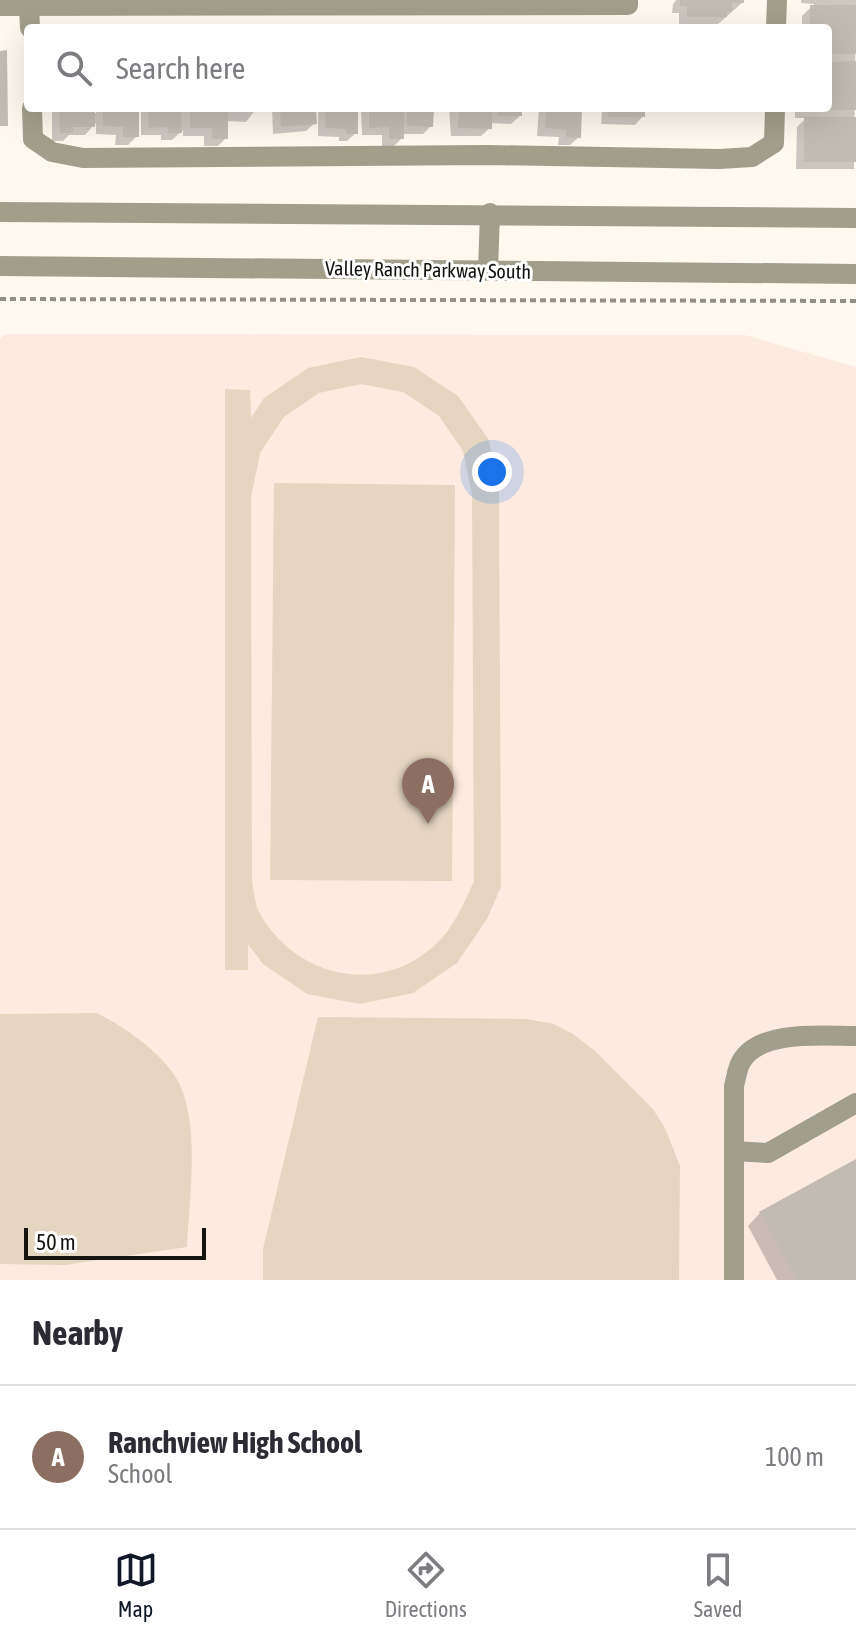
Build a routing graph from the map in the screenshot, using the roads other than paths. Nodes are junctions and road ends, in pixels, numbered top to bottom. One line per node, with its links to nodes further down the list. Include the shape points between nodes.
1 (777, 0): 8 (street)
2 (628, 2): 4 (street)
3 (212, 3): 4 (street); 6 (street)
4 (332, 3)
5 (0, 6): 6 (street)
6 (29, 6): 7 (street)
7 (30, 24)
8 (776, 24)
9 (32, 112): 10 (street, via 33,139 52,152 83,158 719,159 752,157 774,143)
10 (775, 112)
11 (0, 212): 12 (street)
12 (490, 213): 13 (street); 15 (street)
13 (856, 218)
14 (0, 266): 15 (street, Valley Ranch Parkway South)
15 (488, 270): 16 (street, Valley Ranch Parkway South)
16 (856, 274)
17 (856, 1036): 19 (street, via 760,1043 742,1060 734,1086)
18 (856, 1103): 19 (street, via 768,1153)
19 (734, 1151): 20 (street)
20 (734, 1280)

